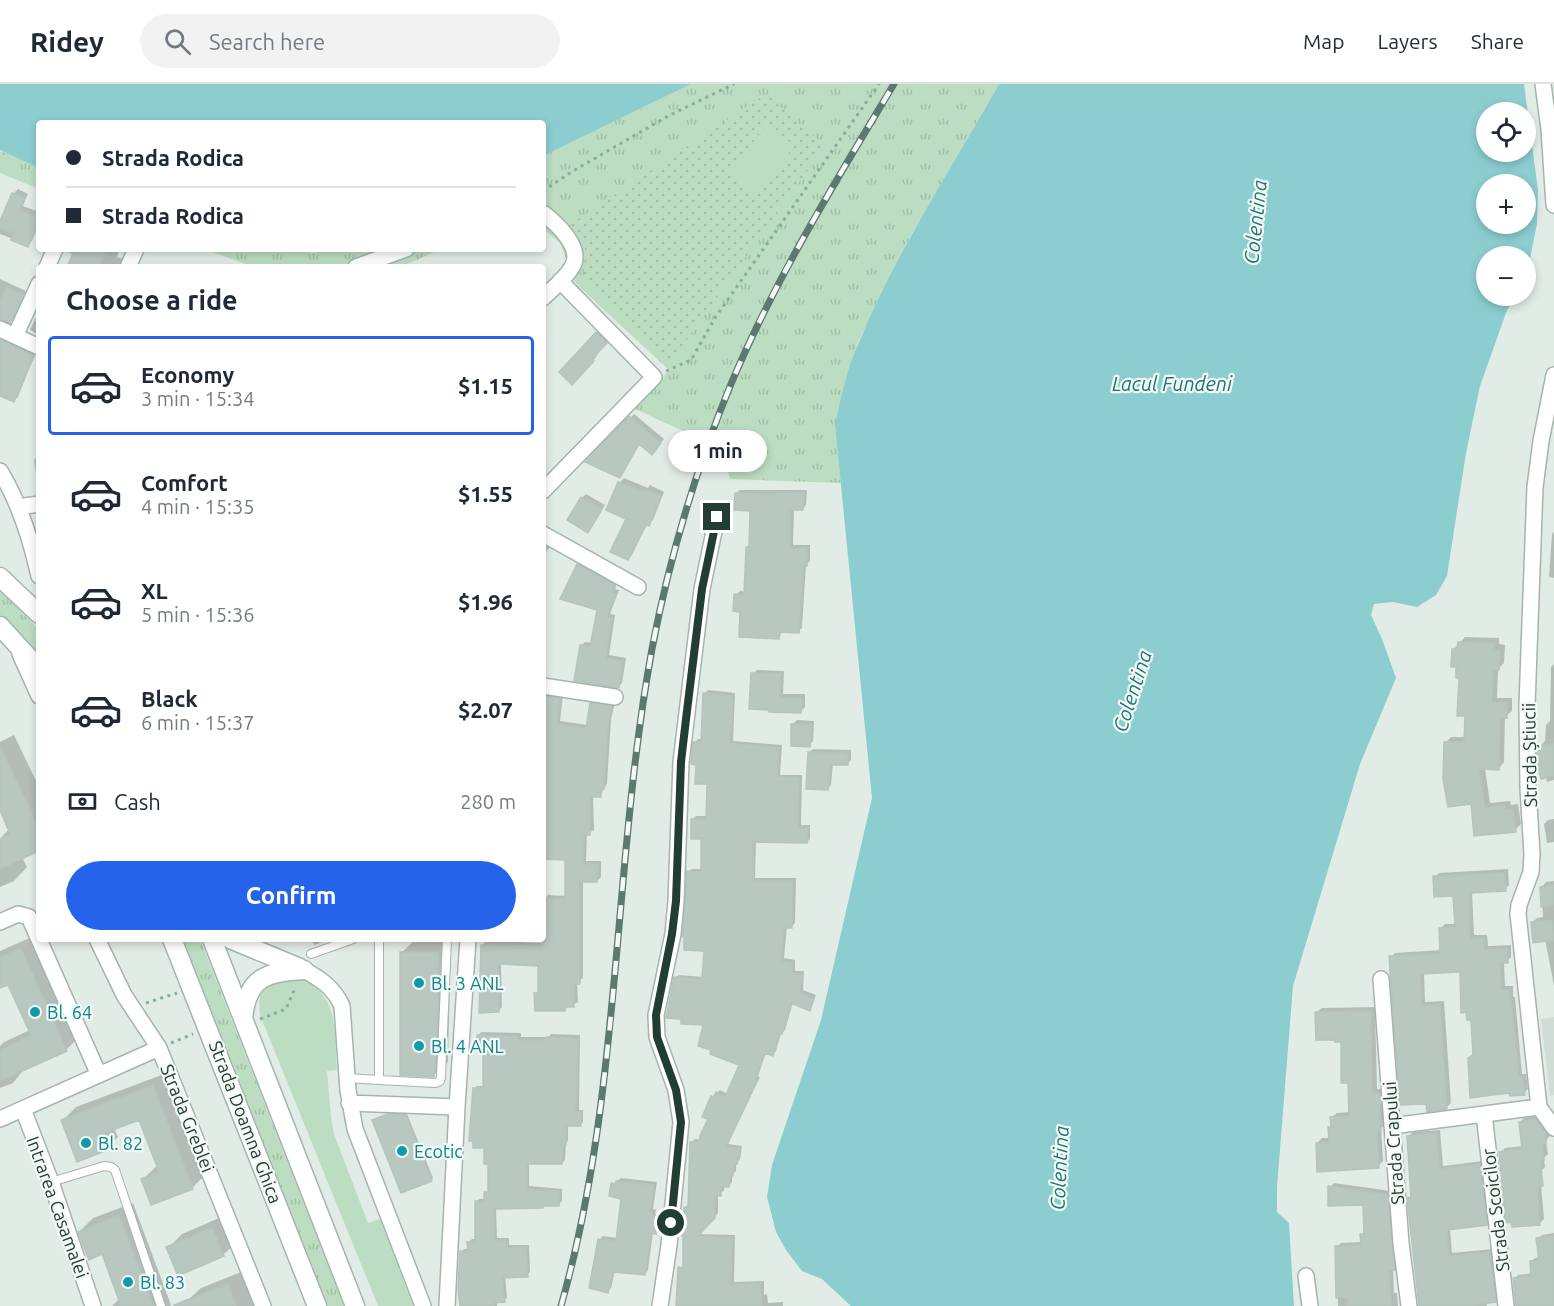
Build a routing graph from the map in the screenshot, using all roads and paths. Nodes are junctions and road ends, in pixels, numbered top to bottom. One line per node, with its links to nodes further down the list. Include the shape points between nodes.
1 (734, 84): 4 (path, via 670,115)
2 (879, 84): 16 (path, via 715,318 691,360)
3 (1543, 84): 5 (street)
4 (546, 189)
5 (1554, 205)
6 (546, 216): 9 (street, via 574,250 573,267)
7 (398, 252): 8 (street)
8 (364, 264)
9 (560, 281): 11 (street); 16 (street)
10 (36, 290): 13 (street)
11 (546, 295)
12 (0, 329): 13 (street)
13 (15, 336): 14 (street)
14 (36, 345)
15 (1554, 375): 55 (street, Strada Știucii, via 1535,487 1527,726 1532,854 1531,872 1518,914)
16 (654, 377): 18 (street)
17 (0, 471): 20 (street)
18 (546, 488)
19 (36, 504): 20 (street)
20 (18, 507): 23 (street)
21 (717, 517): 70 (street, via 702,589 682,750 675,912 656,1015 657,1037 676,1090 681,1122)
22 (546, 536): 25 (street)
23 (36, 563)
24 (0, 577): 26 (main road)
25 (638, 587)
26 (36, 611)
27 (3, 629): 28 (main road); 30 (street)
28 (36, 666)
29 (546, 686): 31 (street)
30 (36, 690)
31 (615, 697)
32 (0, 922): 33 (street, via 18,914 29,917)
33 (36, 933)
34 (40, 942): 50 (street)
35 (98, 942): 46 (street, Strada Greblei)
36 (173, 942): 45 (main road, Strada Doamna Ghica)
37 (213, 942): 47 (main road, Strada Doamna Ghica)
38 (240, 942): 43 (main road)
39 (347, 942): 43 (lane)
40 (379, 942): 52 (lane)
41 (447, 942): 52 (lane, via 440,1081)
42 (468, 942): 54 (street)
43 (308, 962): 47 (path, via 285,1009); 47 (main road, via 257,981 246,998); 51 (street, via 342,1006)
44 (1381, 979): 59 (street, Strada Crapului)
45 (192, 987): 46 (path); 48 (main road, Strada Doamna Ghica)
46 (133, 1008): 49 (street, Strada Greblei)
47 (244, 1024): 67 (main road, Strada Doamna Ghica)
48 (209, 1027): 49 (path); 66 (main road, Strada Doamna Ghica)
49 (159, 1048): 50 (street); 65 (street, Strada Greblei)
50 (99, 1075): 56 (street)
51 (347, 1078): 52 (lane); 53 (street)
52 (379, 1080)
53 (350, 1103): 54 (street); 68 (street, via 355,1129)
54 (457, 1107): 69 (street)
55 (1539, 1107): 57 (street); 60 (street, Strada Știucii)
56 (23, 1109): 58 (street); 61 (street, Intrarea Casamalei)
57 (1484, 1114): 59 (street); 73 (street, Strada Scoicilor)
58 (0, 1119)
59 (1392, 1126): 72 (street, Strada Crapului)
60 (1554, 1128)
61 (51, 1182): 63 (street, Intrarea Casamalei); 64 (lane, via 104,1166 115,1170)
62 (1306, 1276): 71 (street)
63 (93, 1306)
64 (161, 1306)
65 (263, 1306)
66 (318, 1306)
67 (355, 1306)
68 (423, 1306)
69 (447, 1306)
70 (660, 1306)
71 (1310, 1306)
72 (1409, 1306)
73 (1506, 1306)

